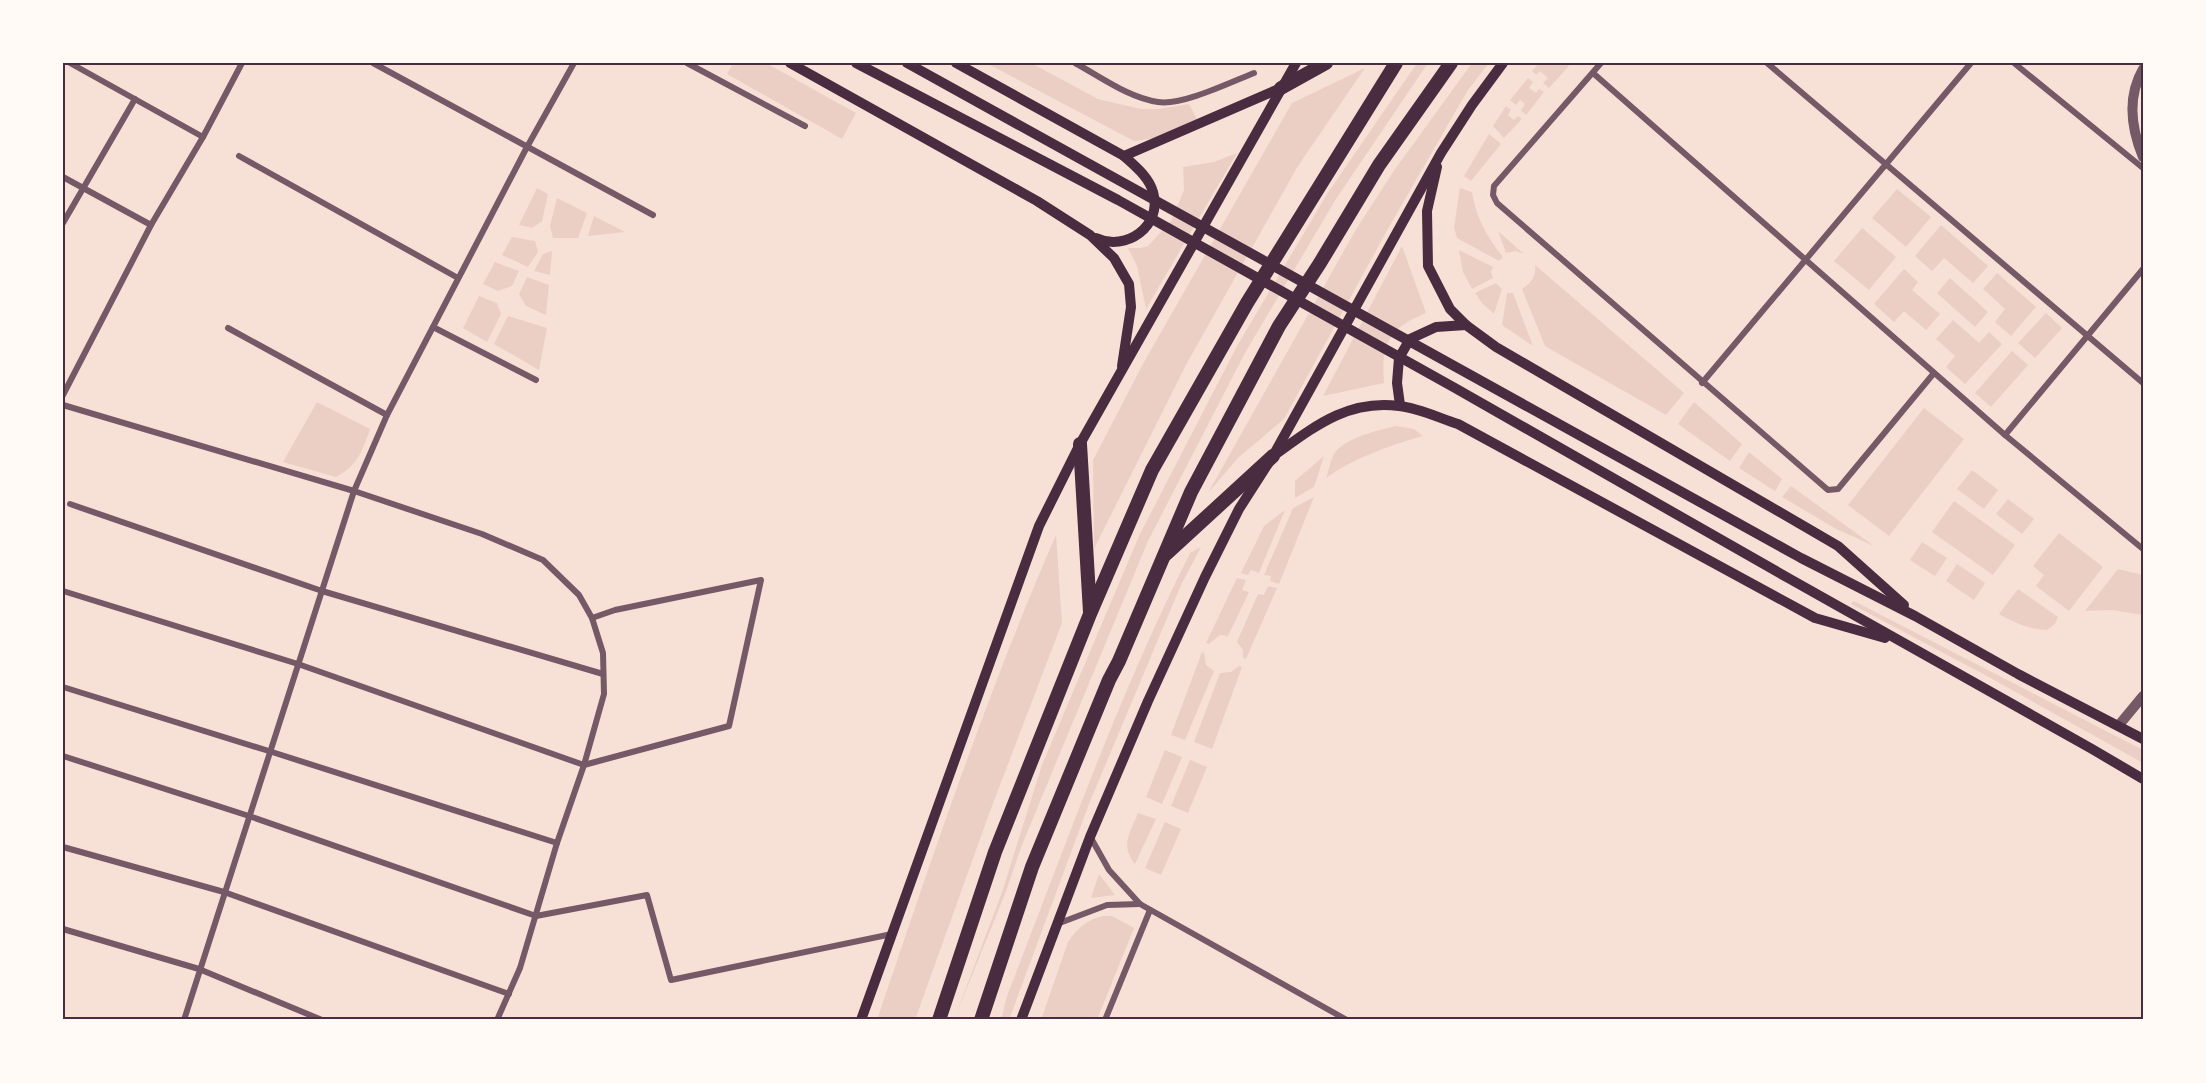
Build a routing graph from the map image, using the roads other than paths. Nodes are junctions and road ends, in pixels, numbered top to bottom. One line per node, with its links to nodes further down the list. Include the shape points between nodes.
1 (70, 63): 24 (street)
2 (242, 63): 26 (street)
3 (373, 63): 27 (street)
4 (574, 63): 27 (street)
5 (687, 63): 25 (street)
6 (790, 63): 39 (main road, via 1037,201)
7 (856, 63): 68 (main road, via 1118,200)
8 (907, 63): 66 (main road, via 1801,558)
9 (956, 63): 30 (main road)
10 (1296, 63): 23 (main road)
11 (1326, 63): 23 (highway)
12 (1396, 63): 65 (highway, via 1247,303 1152,470)
13 (1451, 63): 62 (highway, via 1379,165 1279,326 1191,492)
14 (1503, 63): 28 (main road)
15 (1601, 63): 22 (street)
16 (1767, 63): 32 (street)
17 (1971, 63): 32 (street)
18 (2014, 63): 33 (street)
19 (1077, 64): 21 (street, via 1140,98 1159,103 1175,102)
20 (2143, 69): 31 (street, via 2135,84 2133,115)
21 (1254, 73)
22 (1593, 73): 40 (street); 50 (street, via 1494,186 1492,195 1497,204)
23 (1281, 88): 30 (main road); 47 (main road)
24 (135, 99): 26 (street); 35 (street)
25 (805, 126)
26 (203, 137): 38 (street)
27 (527, 147): 36 (street); 42 (street)
28 (1441, 153): 43 (main road, via 1427,211 1428,266 1450,309); 58 (main road)
29 (239, 156): 42 (street)
30 (1124, 156): 39 (main road, via 1148,179 1154,192 1151,220 1142,232 1117,243 1103,242)
31 (2143, 157)
32 (1887, 164): 40 (street); 46 (street)
33 (2143, 168)
34 (63, 177): 35 (street)
35 (83, 188): 37 (street); 38 (street)
36 (653, 215)
37 (63, 223)
38 (151, 225): 52 (street)
39 (1090, 235): 47 (main road, via 1114,258 1129,284 1131,307)
40 (1806, 259): 48 (street); 50 (street)
41 (2143, 269): 46 (street)
42 (458, 278): 44 (street)
43 (1466, 325): 54 (main road, via 1436,327 1410,339 1399,358); 66 (main road, via 1497,347 1838,546)
44 (433, 327): 49 (street); 55 (street)
45 (228, 328): 55 (street)
46 (2087, 335): 51 (street); 56 (street)
47 (1121, 373): 57 (main road)
48 (1934, 373): 50 (street, via 1838,489 1828,490); 56 (street)
49 (536, 380)
50 (1702, 383)
51 (2143, 383)
52 (63, 395)
53 (63, 405): 59 (street)
54 (1400, 405): 58 (main road, via 1356,407 1320,422); 68 (main road, via 1458,424 1815,618)
55 (387, 415): 59 (street)
56 (2004, 435): 61 (street)
57 (1080, 444): 65 (highway); 89 (main road, via 1039,526)
58 (1274, 456): 62 (highway); 80 (main road, via 1239,509 1205,577)
59 (354, 491): 64 (street); 67 (street, via 482,534 543,560 579,595)
60 (70, 504): 64 (street)
61 (2143, 549)
62 (1163, 557): 97 (highway, via 1032,867)
63 (63, 591): 69 (street)
64 (322, 591): 69 (street); 70 (street)
65 (1090, 614): 96 (highway, via 995,852)
66 (1915, 616): 73 (main road)
67 (592, 618): 70 (street, via 603,653); 77 (street, via 761,580 729,726)
68 (1902, 643): 78 (main road)
69 (298, 664): 75 (street); 77 (street)
70 (603, 674): 77 (street, via 604,694)
71 (63, 687): 75 (street)
72 (2143, 696): 73 (street)
73 (2119, 725): 74 (main road)
74 (2143, 739)
75 (272, 752): 79 (street); 81 (street)
76 (63, 756): 79 (street)
77 (584, 765): 81 (street)
78 (2143, 779)
79 (249, 816): 83 (street); 86 (street)
80 (1090, 837): 84 (street, via 1109,870); 87 (main road)
81 (557, 843): 86 (street)
82 (63, 847): 83 (street)
83 (224, 892): 90 (street); 91 (street)
84 (1140, 904): 85 (street); 87 (street, via 1107,905)
85 (1150, 910): 99 (street); 100 (street)
86 (536, 916): 89 (street, via 647,895 671,980); 91 (street)
87 (1055, 924): 98 (main road)
88 (63, 929): 90 (street)
89 (892, 934): 95 (main road)
90 (199, 969): 92 (street); 93 (street)
91 (509, 994): 94 (street)
92 (184, 1020)
93 (322, 1020)
94 (497, 1020)
95 (861, 1020)
96 (939, 1020)
97 (981, 1020)
98 (1021, 1020)
99 (1105, 1020)
100 (1347, 1020)

